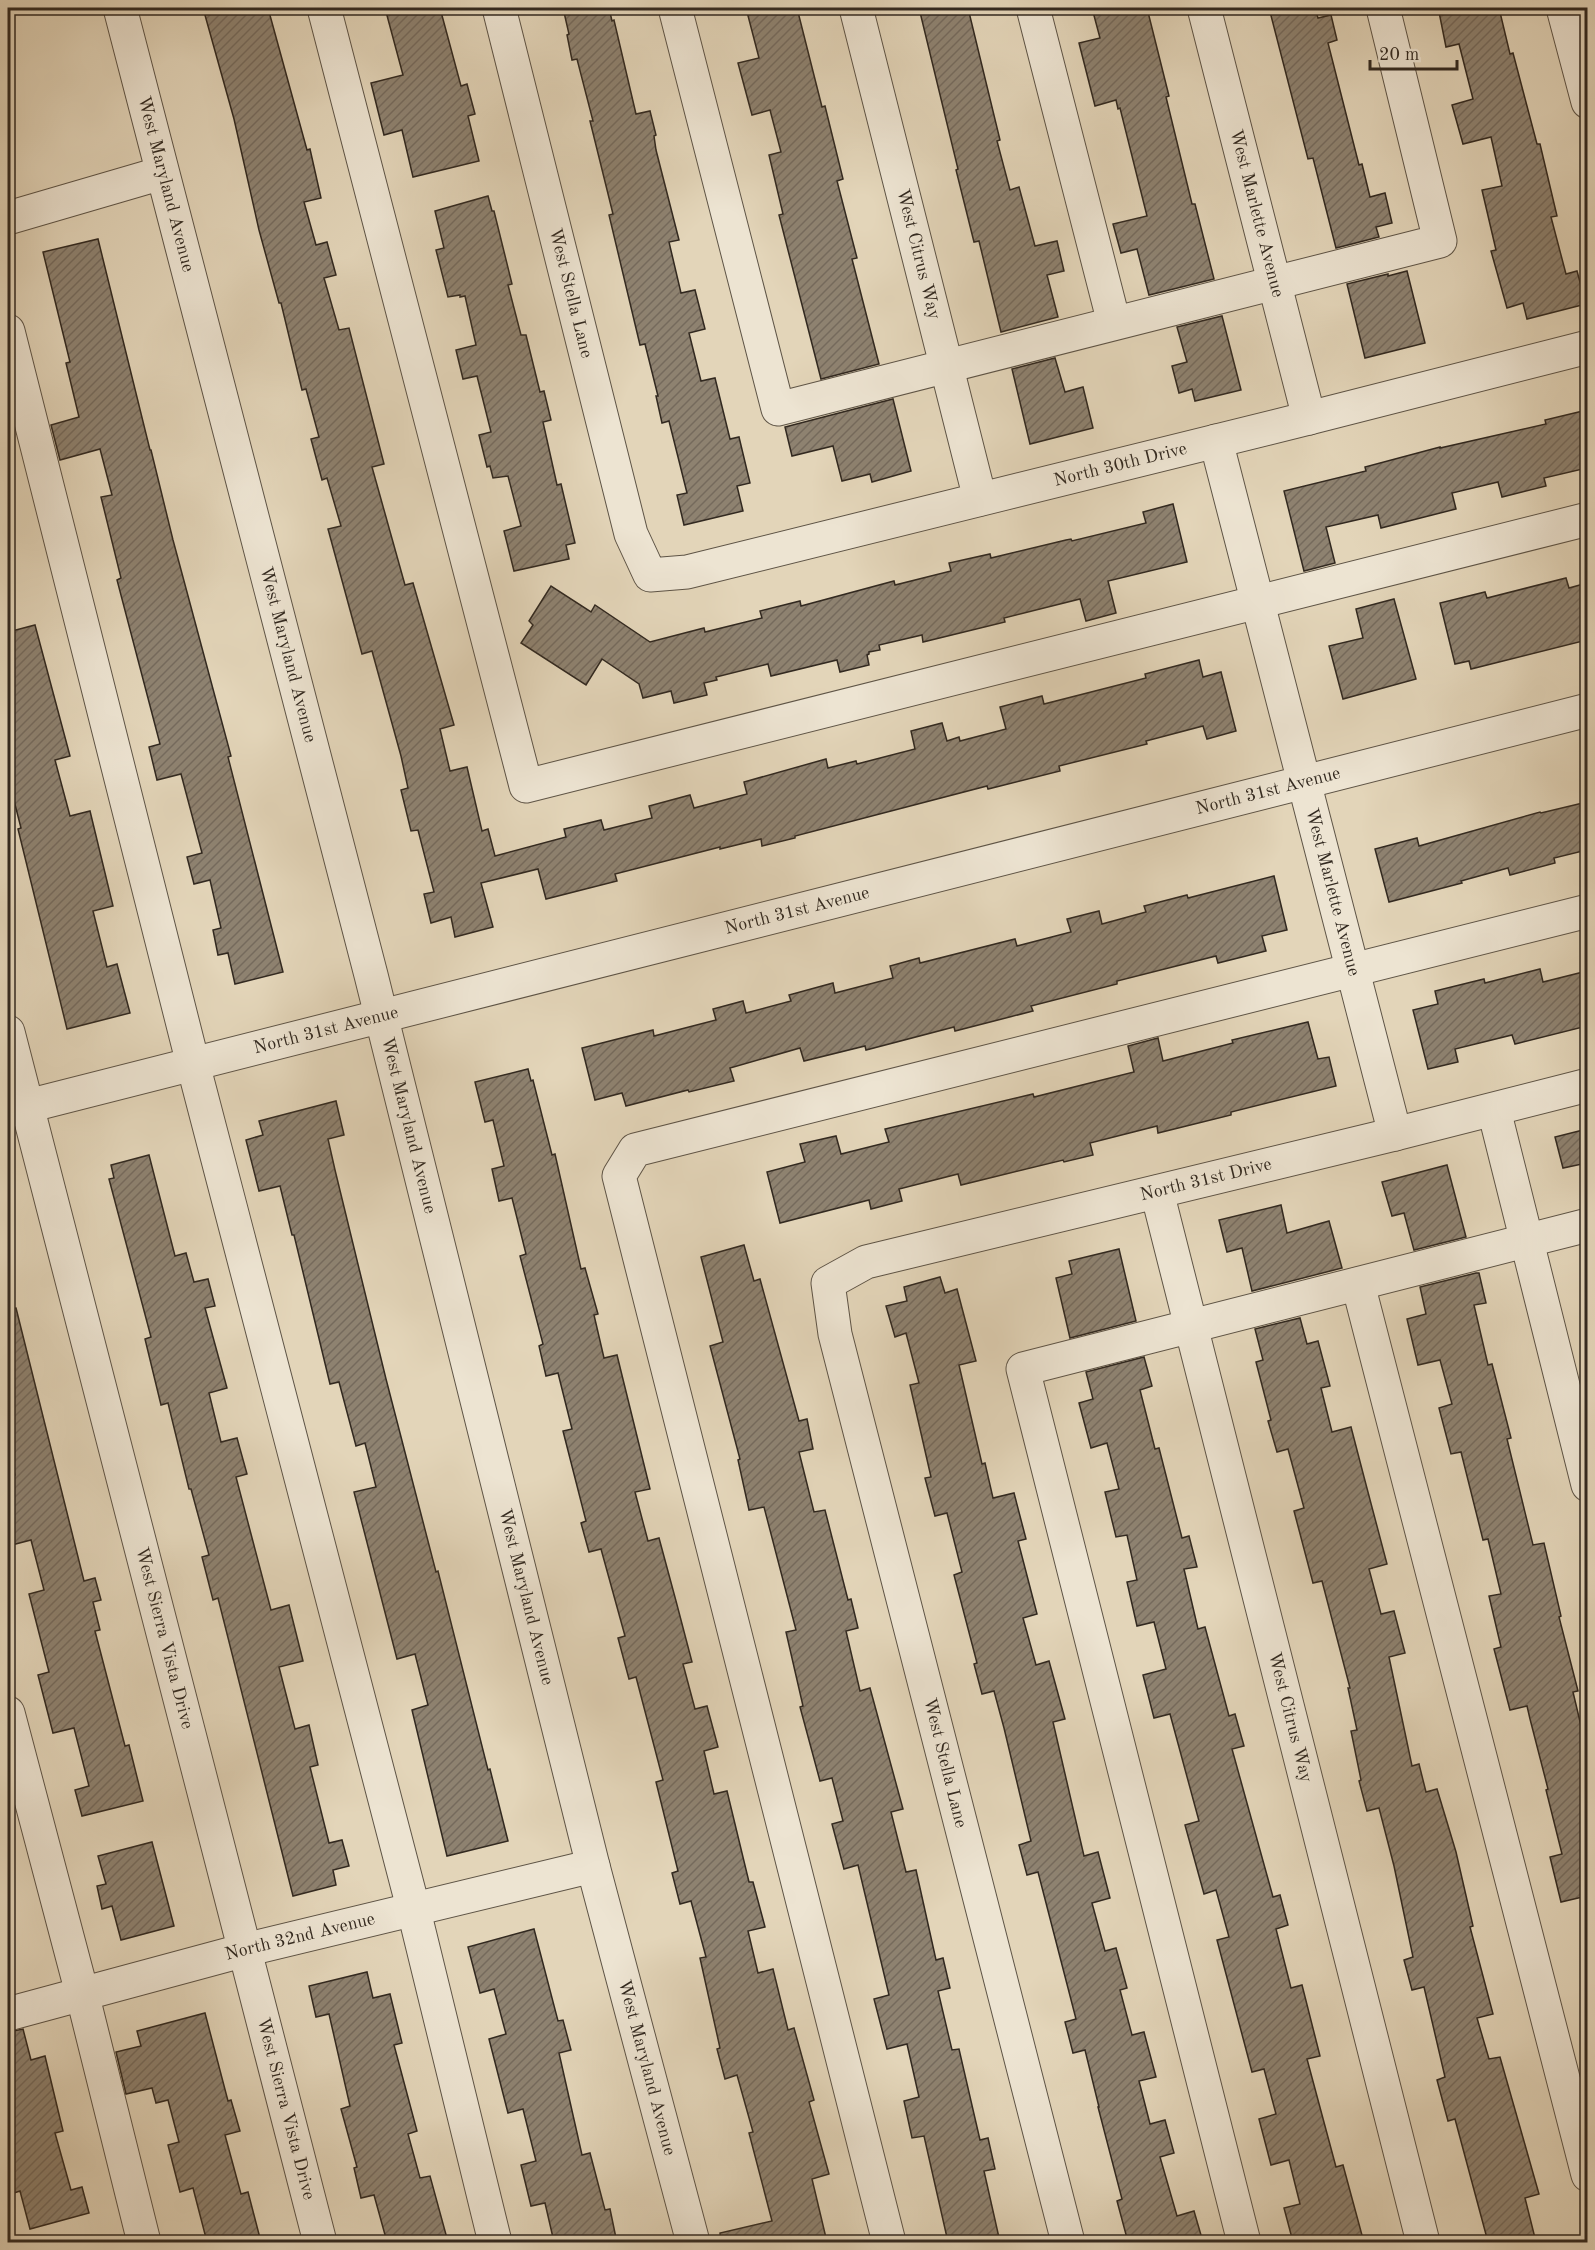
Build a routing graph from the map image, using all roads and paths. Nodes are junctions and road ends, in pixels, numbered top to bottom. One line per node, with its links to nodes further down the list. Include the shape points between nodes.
1 (120, 8): 11 (street, West Maryland Avenue)
2 (324, 8): 23 (street, via 526,786)
3 (499, 8): 22 (street, West Stella Lane, via 632,534)
4 (675, 8): 17 (street, via 778,409)
5 (856, 8): 17 (street, West Citrus Way)
6 (1033, 8): 14 (street)
7 (1204, 8): 13 (street, West Marlette Avenue)
8 (1383, 8): 13 (street, via 1440,241)
9 (1563, 8): 10 (street)
10 (1587, 102)
11 (162, 173): 12 (street); 28 (street, West Maryland Avenue)
12 (8, 218)
13 (1274, 283): 14 (street); 18 (street, West Marlette Avenue)
14 (1114, 323): 17 (street)
15 (8, 331): 30 (street)
16 (1587, 346): 18 (street, North 30th Drive)
17 (947, 366): 20 (street, West Citrus Way)
18 (1309, 418): 19 (street, North 30th Drive)
19 (1216, 441): 20 (street, North 30th Drive); 23 (street, West Marlette Avenue)
20 (981, 499): 22 (street, North 30th Drive, via 687,572)
21 (1587, 519): 23 (street)
22 (651, 575)
23 (1257, 602): 25 (street, West Marlette Avenue)
24 (1587, 710): 25 (street, North 31st Avenue)
25 (1304, 782): 27 (street, West Marlette Avenue); 28 (street, North 31st Avenue)
26 (1587, 911): 27 (street)
27 (1353, 970): 34 (street, West Marlette Avenue); 53 (street, via 634,1150 619,1176)
28 (380, 1017): 30 (street, North 31st Avenue); 43 (street, West Maryland Avenue)
29 (8, 1032): 32 (street, West Sierra Vista Drive)
30 (193, 1064): 32 (street, North 31st Avenue); 44 (street)
31 (1587, 1085): 33 (street, North 31st Drive)
32 (18, 1108): 45 (street, West Sierra Vista Drive)
33 (1494, 1110): 34 (street, North 31st Drive); 37 (street)
34 (1395, 1134): 35 (street, North 31st Drive)
35 (1157, 1192): 38 (street, North 31st Drive, via 866,1262); 40 (street, West Citrus Way)
36 (1587, 1226): 37 (street)
37 (1527, 1240): 39 (street); 41 (street)
38 (828, 1282): 54 (street, West Stella Lane, via 838,1346)
39 (1358, 1284): 40 (street); 48 (street)
40 (1191, 1326): 55 (street, via 1023,1369); 56 (street, West Citrus Way)
41 (1587, 1485)
42 (8, 1713): 46 (street)
43 (593, 1866): 44 (street, North 32nd Avenue); 52 (street, West Maryland Avenue)
44 (414, 1911): 45 (street, North 32nd Avenue); 51 (street)
45 (245, 1950): 46 (street, North 32nd Avenue); 50 (street, West Sierra Vista Drive)
46 (82, 1993): 47 (street, North 32nd Avenue); 49 (street)
47 (8, 2014)
48 (1587, 2175)
49 (144, 2242)
50 (320, 2242)
51 (495, 2242)
52 (693, 2242)
53 (889, 2242)
54 (1068, 2242)
55 (1244, 2242)
56 (1423, 2242)

